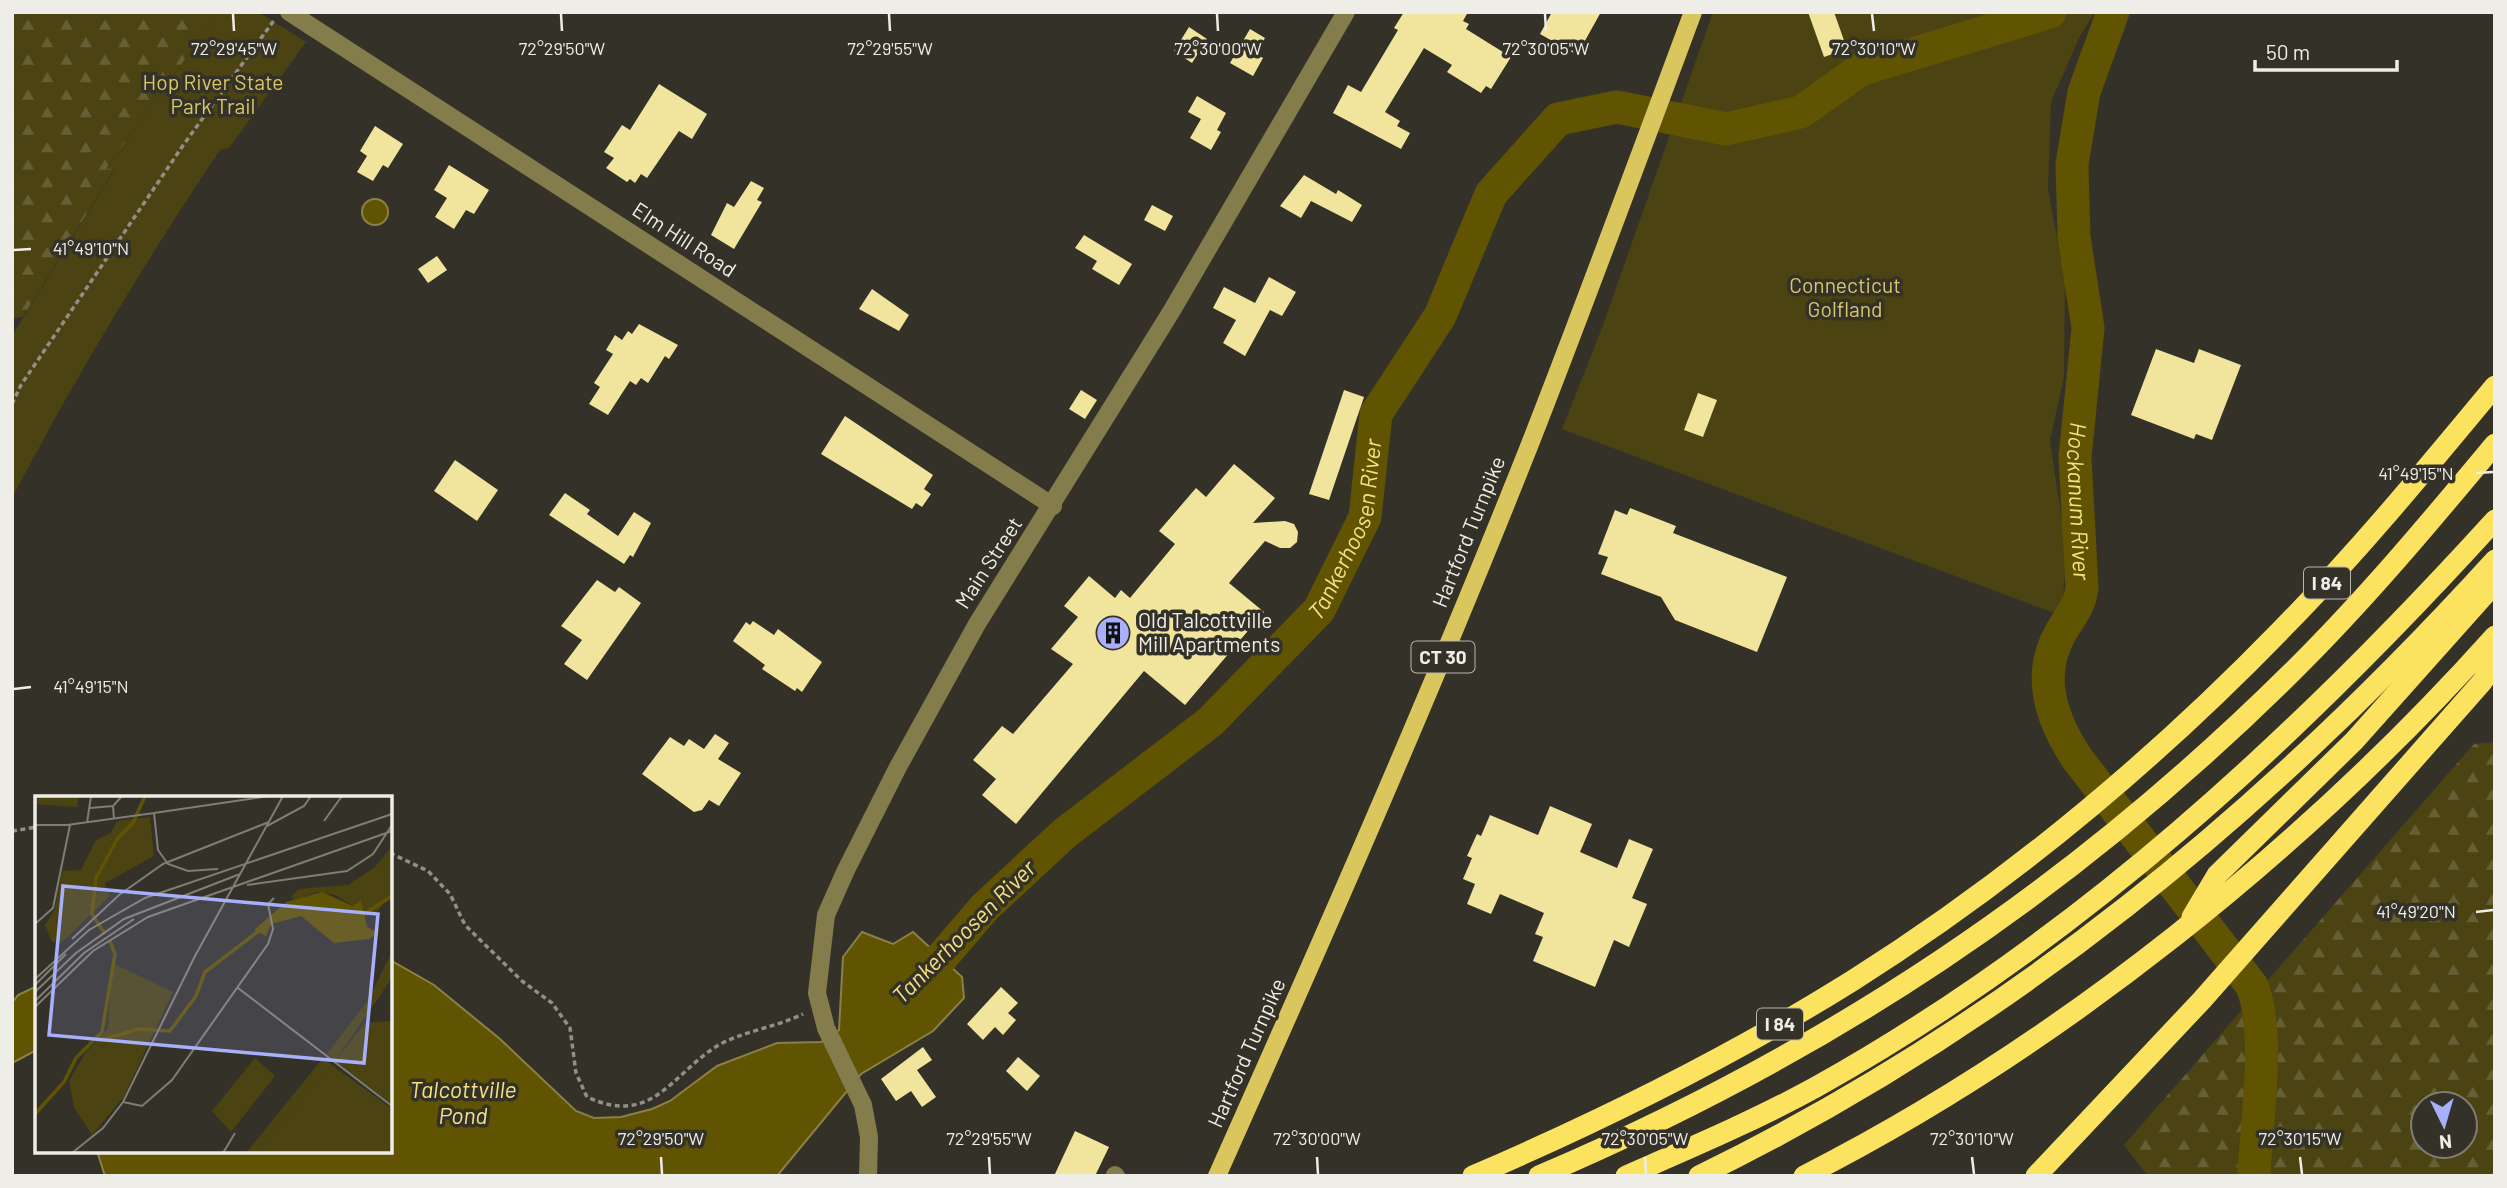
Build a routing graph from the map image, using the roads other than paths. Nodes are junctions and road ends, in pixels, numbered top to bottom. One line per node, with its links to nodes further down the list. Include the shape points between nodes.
1 (1346, 12): 6 (street, Main Street)
2 (1693, 12): 14 (main road, Hartford Turnpike / CT 30, via 1529,447 1414,728)
3 (283, 14): 6 (street, Elm Hill Road)
4 (2495, 386): 15 (highway, I 84, via 2318,593 2218,693 2062,830 1951,914 1813,1005 1623,1107)
5 (2495, 444): 16 (highway, via 2332,630 2266,697 2085,857 1970,943 1811,1043 1693,1106)
6 (1053, 506): 13 (street, Main Street, via 977,624 826,915 817,993 826,1028 863,1105 869,1138)
7 (2495, 520): 17 (highway, via 2355,667 2190,822 2111,889 2007,967 1858,1063 1764,1114)
8 (2495, 560): 18 (highway, via 2353,706 2127,909 2000,1002 1896,1069)
9 (2495, 583): 12 (highway)
10 (2495, 636): 12 (highway, via 2373,761)
11 (2495, 663): 20 (highway, via 2203,1000)
12 (2232, 874): 19 (highway, via 2190,922 2159,947 1970,1079)
13 (868, 1176)
14 (1217, 1176)
15 (1473, 1176)
16 (1539, 1176)
17 (1626, 1176)
18 (1699, 1176)
19 (1804, 1176)
20 (2036, 1176)

